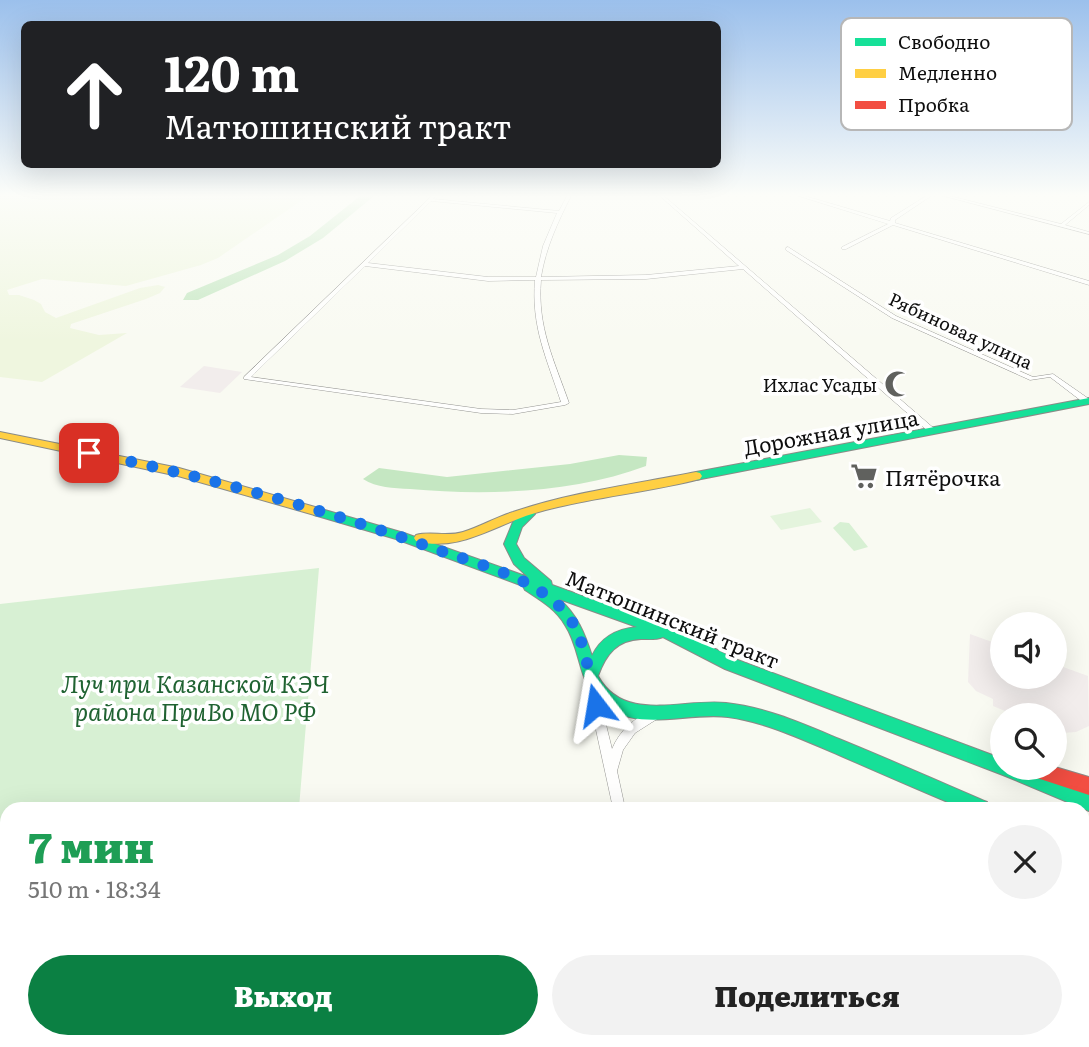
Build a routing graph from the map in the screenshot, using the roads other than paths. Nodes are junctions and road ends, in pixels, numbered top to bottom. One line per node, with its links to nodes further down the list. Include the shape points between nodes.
1 (384, 245): 8 (street)
2 (545, 245): 10 (street)
3 (718, 245): 9 (street)
4 (850, 245): 6 (street)
5 (964, 245): 11 (street)
6 (844, 248)
7 (788, 249): 12 (street, Рябиновая улица, via 894,317 1032,379 1051,375)
8 (364, 264): 10 (street, via 488,279); 10 (street, via 246,378 481,411 513,412 565,403 541,334)
9 (743, 267): 10 (street); 13 (street)
10 (537, 279)
11 (1089, 284)
12 (1088, 401): 13 (street, Дорожная улица)
13 (933, 431): 15 (street, Дорожная улица)
14 (0, 435): 16 (street, Матюшинский тракт, via 179,472)
15 (533, 510): 16 (street, Дорожная улица, via 456,539); 18 (street, via 514,528 510,547 520,563)
16 (400, 536): 17 (street, Матюшинский тракт)
17 (515, 576): 18 (street, Матюшинский тракт); 20 (street, via 570,618)
18 (552, 589): 19 (street, Матюшинский тракт)
19 (675, 635): 20 (street, via 640,631 615,637 598,652); 22 (street, Матюшинский тракт, via 730,664)
20 (590, 680): 21 (street, via 612,703); 25 (street)
21 (653, 714): 25 (street, via 623,736); 30 (street, via 711,708 758,716)
22 (956, 747): 23 (street); 24 (street, Матюшинский тракт)
23 (990, 756)
24 (990, 761)
25 (612, 772): 29 (street)
26 (1067, 779): 28 (street)
27 (1036, 780): 31 (street, Матюшинский тракт)
28 (1089, 786)
29 (618, 802)
30 (966, 802)
31 (1089, 802)

